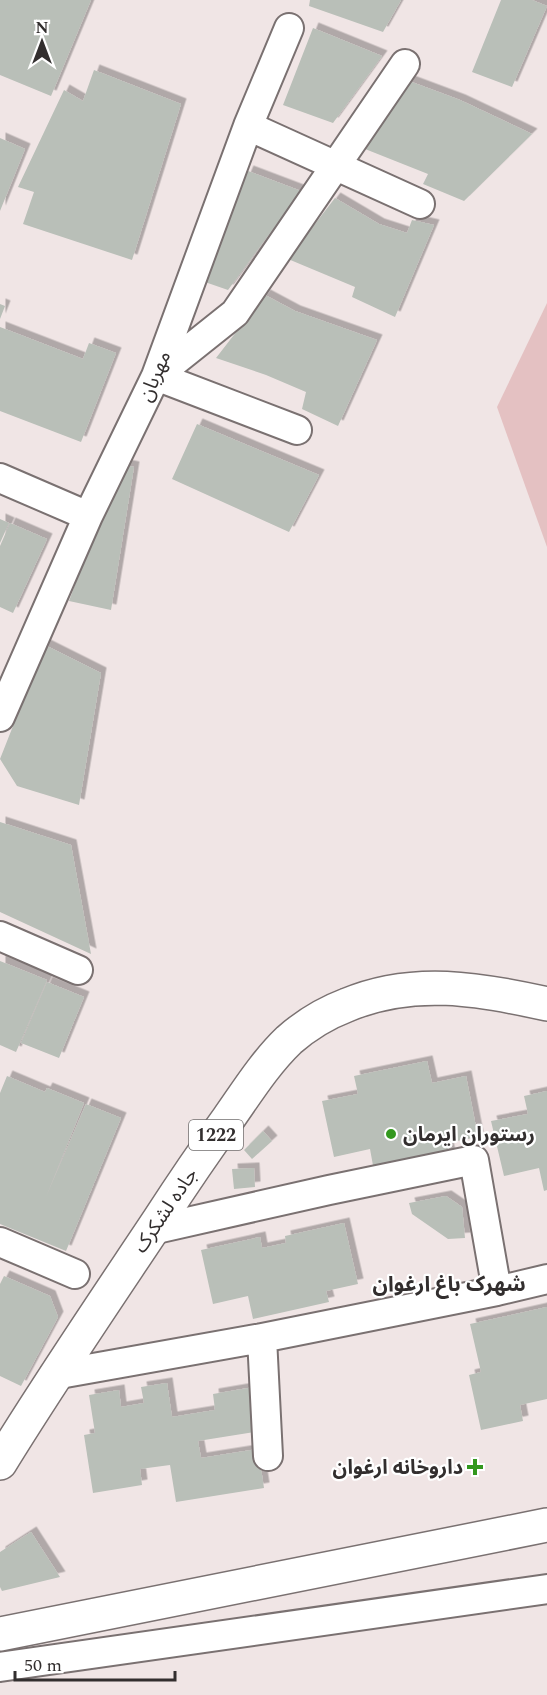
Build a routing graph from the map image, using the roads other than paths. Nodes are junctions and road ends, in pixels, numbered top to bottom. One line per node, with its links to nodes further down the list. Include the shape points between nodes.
1 (289, 28): 3 (street, مهربان)
2 (405, 64): 4 (street)
3 (248, 126): 4 (street); 6 (street, مهربان)
4 (336, 167): 5 (street); 6 (street, via 235,313)
5 (420, 204)
6 (156, 376): 7 (street); 9 (street, مهربان)
7 (297, 430)
8 (0, 478): 9 (street)
9 (88, 516): 10 (street, مهربان)
10 (0, 717)
11 (0, 936): 12 (street)
12 (78, 970)
13 (547, 1004): 14 (highway, جاده لشکرک / 1222, via 494,992 418,987 366,997 309,1025 290,1040 253,1082)
14 (152, 1230): 18 (street, via 474,1160); 20 (highway, جاده لشکرک / 1222)
15 (0, 1242): 16 (street)
16 (75, 1274)
17 (547, 1279): 18 (street)
18 (497, 1291): 19 (street)
19 (262, 1338): 20 (street); 21 (street)
20 (54, 1375): 22 (highway, جاده لشکرک / 1222)
21 (268, 1456)
22 (0, 1463)
23 (547, 1525): 25 (highway)
24 (547, 1589): 26 (street)
25 (0, 1634)
26 (0, 1666)

